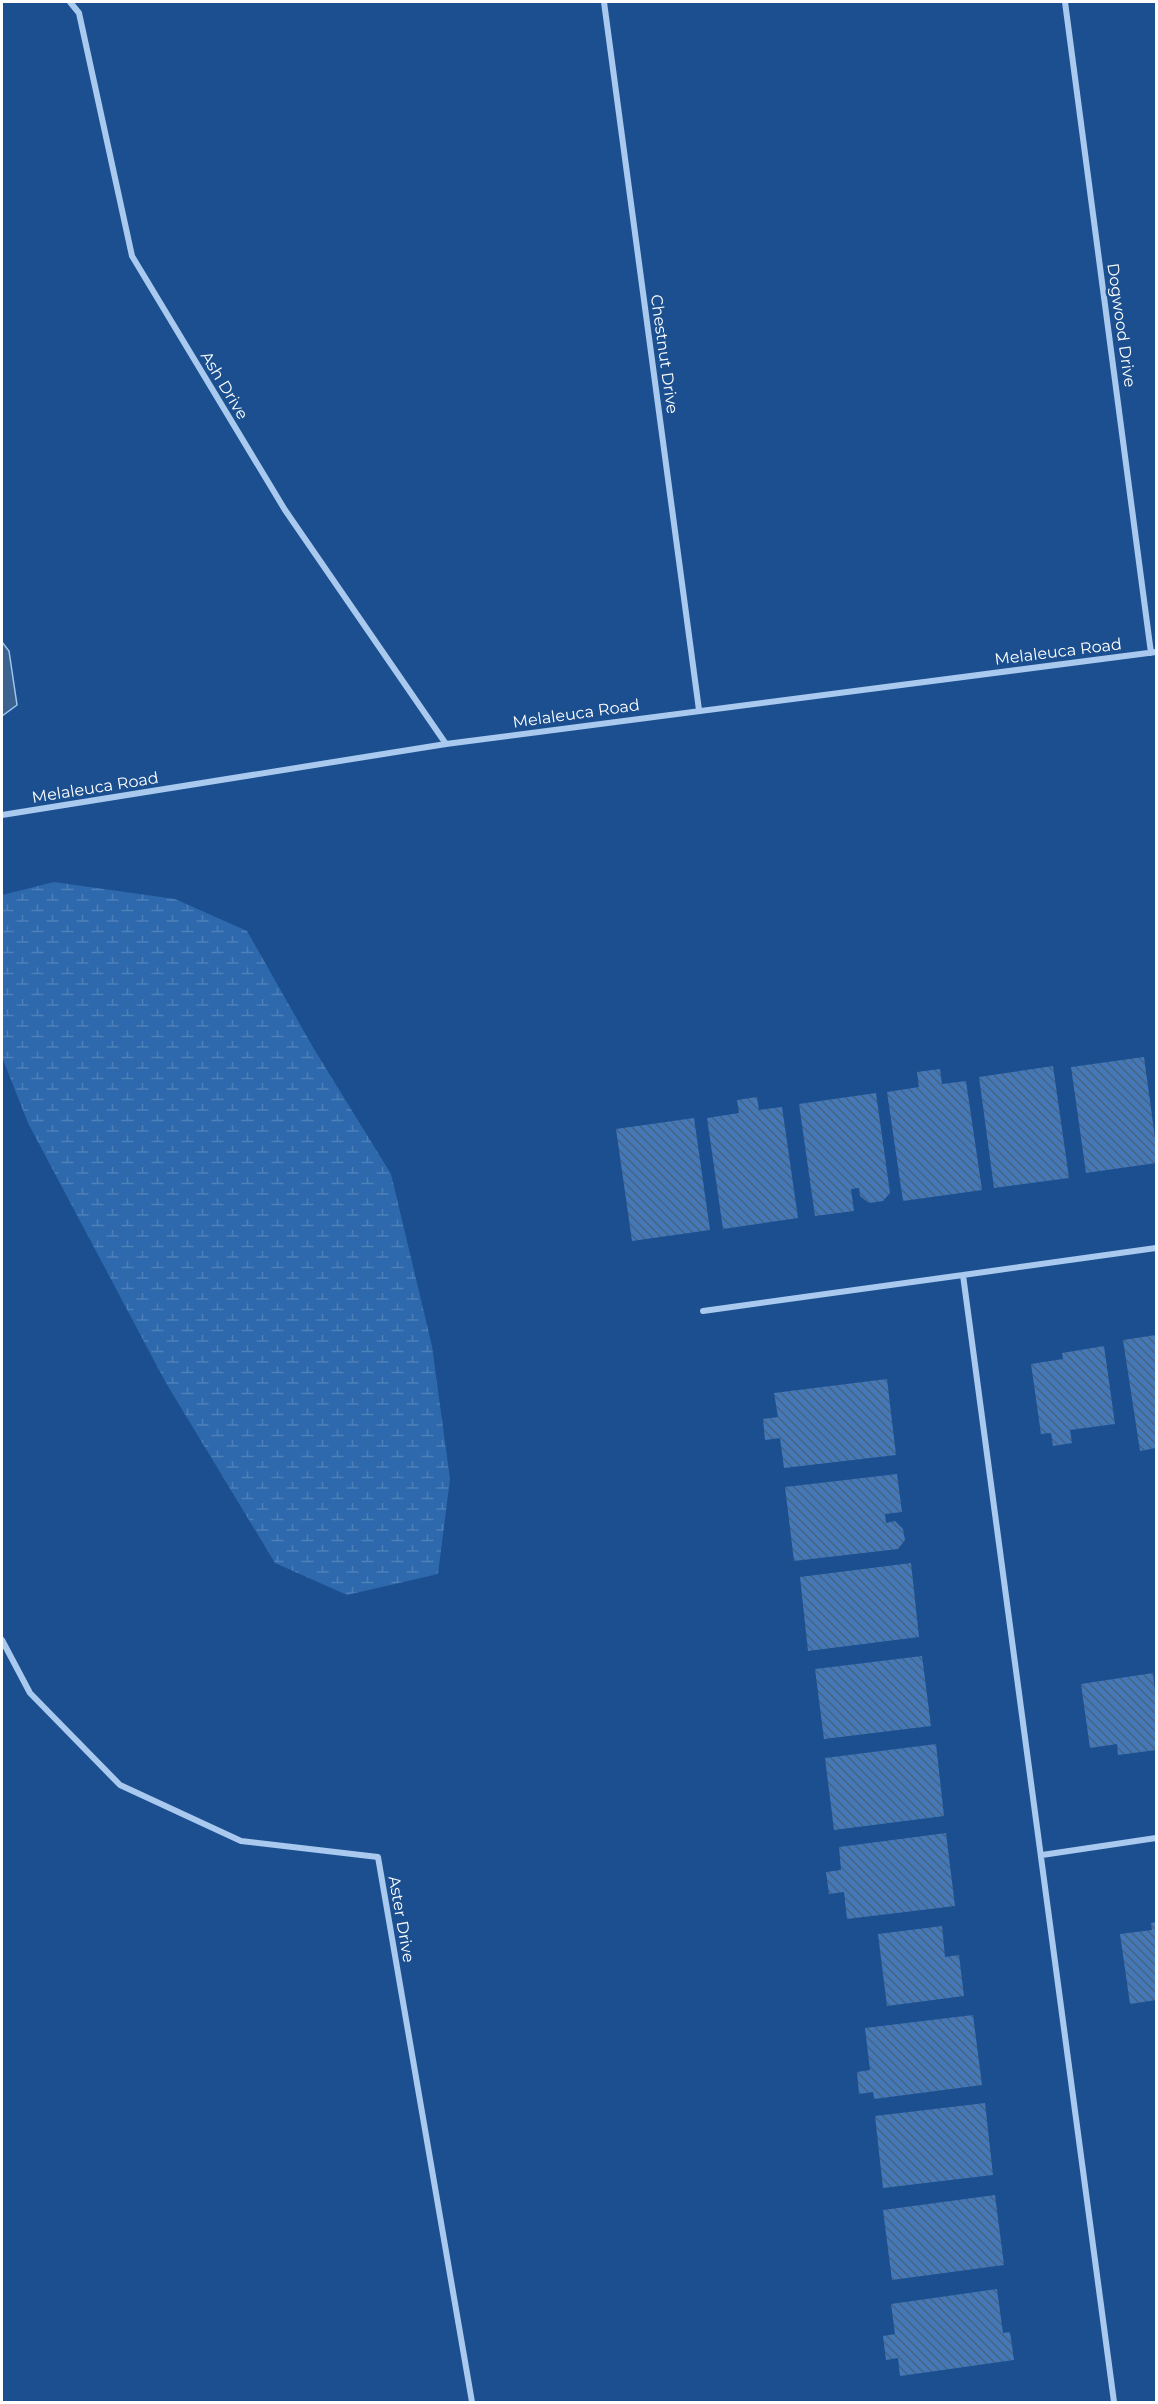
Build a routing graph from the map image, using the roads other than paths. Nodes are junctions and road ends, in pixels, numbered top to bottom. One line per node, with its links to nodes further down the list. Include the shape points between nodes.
1 (70, 2): 6 (street, Ash Drive, via 79,14 132,256 285,510)
2 (604, 2): 5 (street, Chestnut Drive)
3 (1065, 2): 4 (street, Dogwood Drive)
4 (1154, 652): 5 (street, Melaleuca Road)
5 (699, 710): 6 (street, Melaleuca Road)
6 (446, 744): 7 (street, Melaleuca Road)
7 (2, 815)
8 (1156, 1248): 9 (street)
9 (963, 1275): 10 (street); 13 (street)
10 (704, 1311)
11 (2, 1640): 14 (street, Aster Drive, via 30,1694 120,1785 241,1841 378,1857)
12 (1156, 1838): 13 (street)
13 (1042, 1855): 15 (street)
14 (472, 2403)
15 (1114, 2403)

